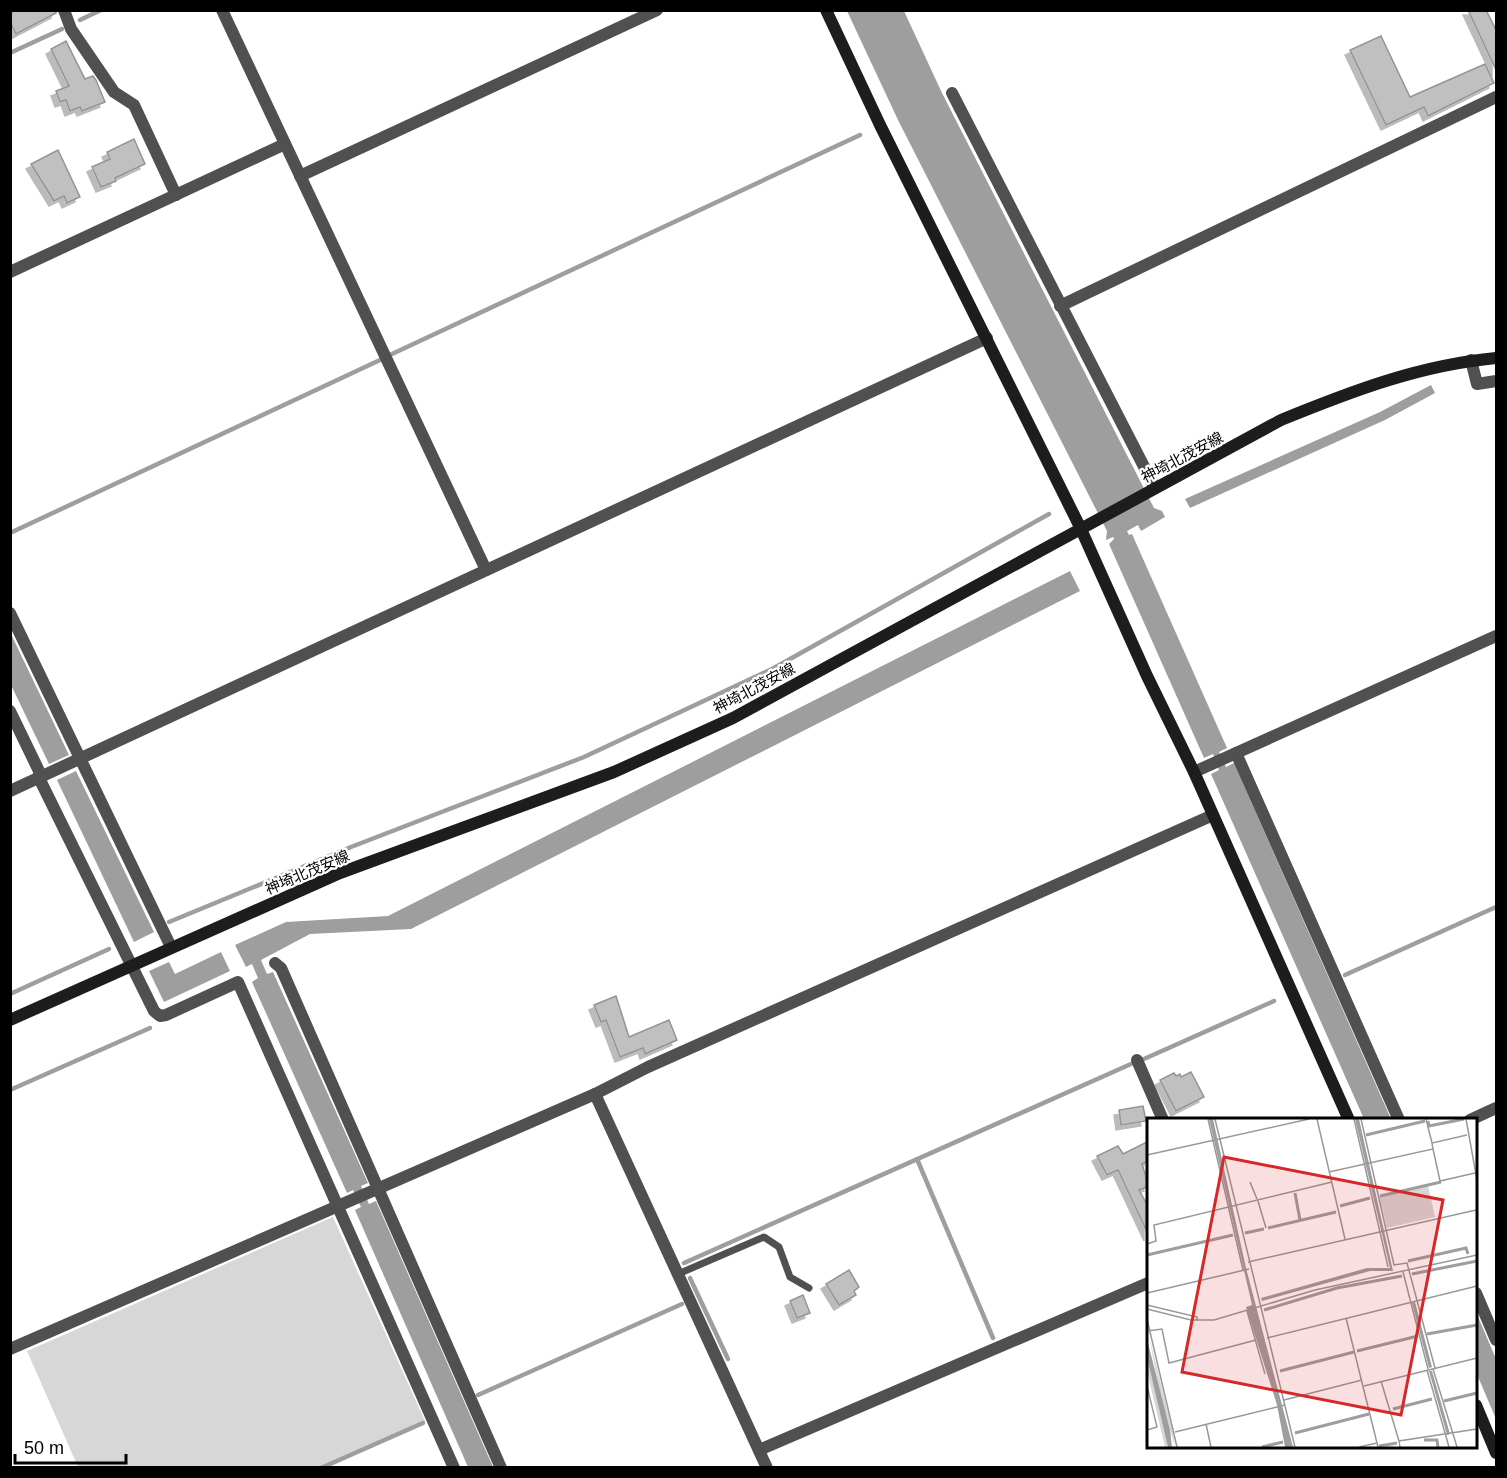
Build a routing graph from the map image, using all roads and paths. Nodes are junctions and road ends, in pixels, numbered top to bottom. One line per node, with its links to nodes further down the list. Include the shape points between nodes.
1 (64, 10): 9 (street, via 71,29 114,92 134,105)
2 (222, 10): 7 (street)
3 (657, 10): 8 (street)
4 (826, 10): 12 (main road)
5 (952, 93): 11 (street)
6 (1497, 97): 11 (street)
7 (285, 144): 8 (street); 9 (street)
8 (300, 176): 18 (street)
9 (176, 195): 10 (street)
10 (10, 272)
11 (1060, 306): 16 (street)
12 (987, 338): 17 (main road); 18 (street)
13 (1497, 358): 14 (main road, 神埼北茂安線)
14 (1471, 360): 15 (street, via 1477,384); 16 (main road, 神埼北茂安線, via 1364,386 1281,420)
15 (1497, 381)
16 (1155, 488): 17 (main road, 神埼北茂安線)
17 (1080, 527): 24 (main road); 28 (main road, 神埼北茂安線, via 733,718 614,772 340,873)
18 (486, 570): 23 (street)
19 (10, 613): 23 (street)
20 (1497, 636): 22 (street)
21 (10, 711): 25 (street)
22 (1236, 753): 24 (street); 37 (street)
23 (81, 758): 25 (street); 28 (street)
24 (1194, 772): 27 (main road)
25 (39, 778): 26 (street); 30 (street)
26 (10, 791)
27 (1213, 815): 33 (street, via 648,1067); 36 (main road)
28 (171, 947): 30 (main road, 神埼北茂安線)
29 (274, 963): 39 (street, via 281,968)
30 (130, 966): 31 (main road, 神埼北茂安線); 40 (street, via 160,1016 238,982)
31 (10, 1020)
32 (1137, 1060): 35 (street)
33 (596, 1094): 39 (street); 41 (street)
34 (1497, 1108): 38 (street)
35 (1163, 1118)
36 (1349, 1118)
37 (1399, 1118)
38 (1472, 1118)
39 (378, 1189): 40 (street); 51 (street)
40 (338, 1206): 46 (street); 50 (street)
41 (678, 1274): 43 (lane, via 764,1237 779,1247 790,1277); 48 (street)
42 (1147, 1283): 48 (street)
43 (809, 1287)
44 (1477, 1295): 45 (street)
45 (1497, 1340)
46 (10, 1349)
47 (1477, 1407): 49 (main road)
48 (759, 1450): 52 (street)
49 (1497, 1453)
50 (454, 1467)
51 (501, 1467)
52 (767, 1467)

